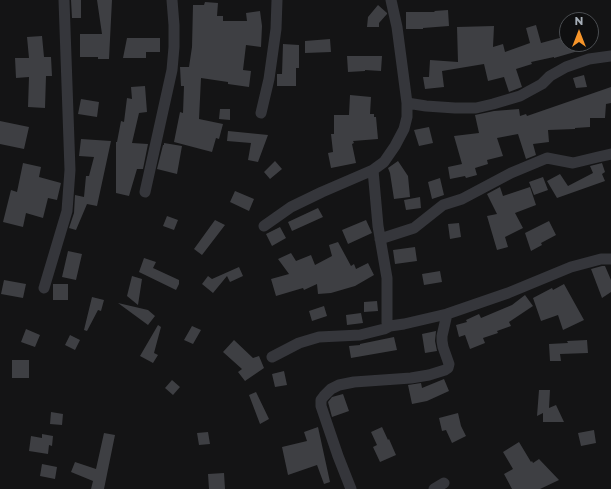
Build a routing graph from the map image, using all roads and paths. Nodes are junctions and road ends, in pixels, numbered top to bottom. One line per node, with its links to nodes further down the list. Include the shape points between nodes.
1 (64, 0): 14 (street, via 70,170 67,211)
2 (172, 0): 10 (street, via 172,70)
3 (277, 0): 7 (street, via 270,72)
4 (391, 0): 6 (street)
5 (611, 56): 6 (street, via 589,59 566,67 520,96 476,108)
6 (408, 103): 9 (street, via 404,129 384,162)
7 (261, 113)
8 (611, 154): 12 (street, via 573,163 547,158 511,173 462,199 443,205 414,228)
9 (373, 170): 11 (street, via 291,207); 12 (street)
10 (145, 192)
11 (264, 226)
12 (380, 239): 16 (street, via 386,278 386,318)
13 (611, 259): 15 (street, via 571,267)
14 (44, 288)
15 (447, 314): 16 (street); 18 (street, via 442,336 449,364 446,370 423,376 339,384 330,389 321,400)
16 (390, 326): 17 (street, via 360,335 309,339)
17 (272, 356)
18 (351, 489)

